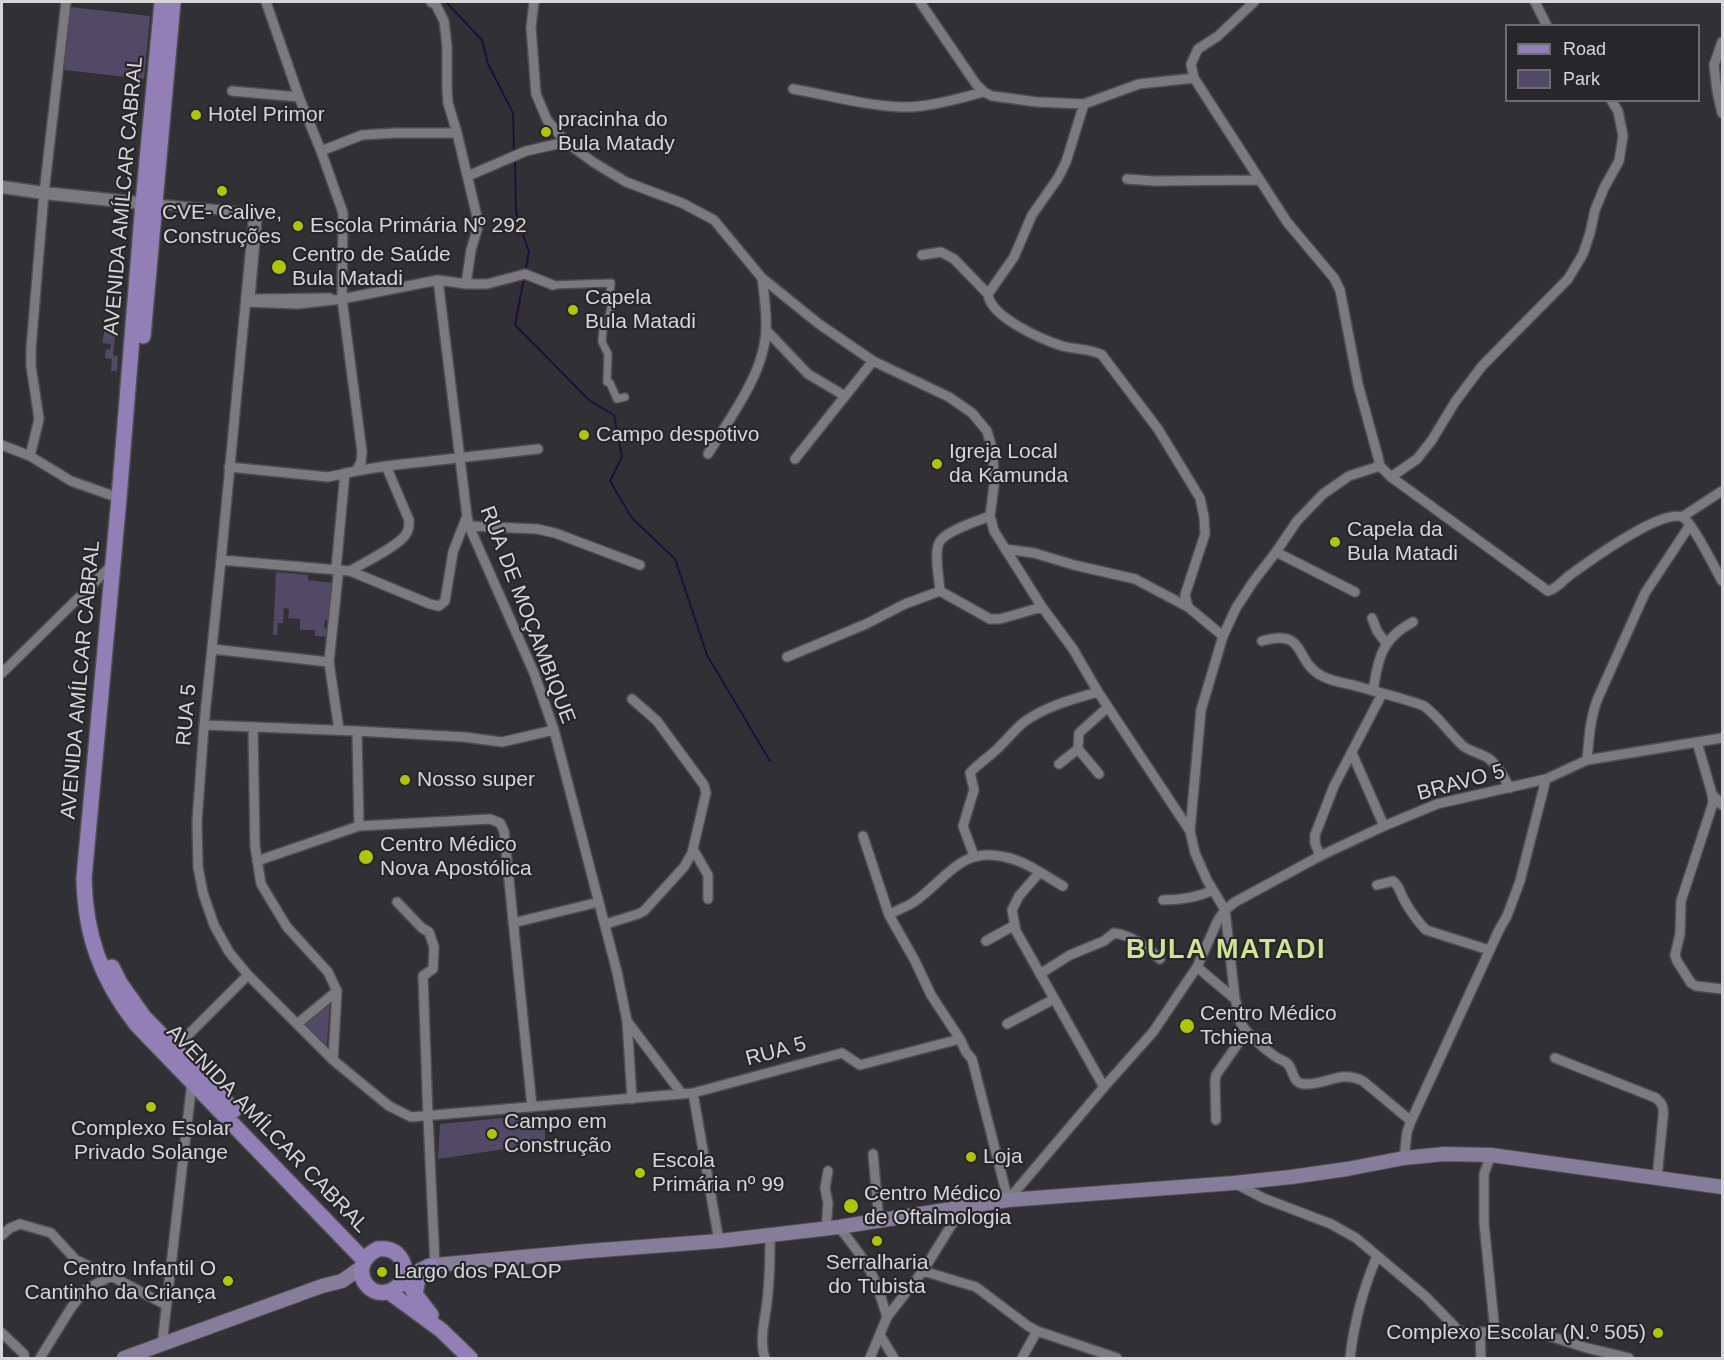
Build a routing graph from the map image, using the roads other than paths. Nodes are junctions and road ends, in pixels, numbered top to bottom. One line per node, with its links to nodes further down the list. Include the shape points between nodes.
1 (66, 2): 27 (street)
2 (162, 2): 28 (main road, AVENIDA AMÍLCAR CABRAL)
3 (173, 2): 28 (main road, AVENIDA AMÍLCAR CABRAL)
4 (266, 2): 16 (street)
5 (431, 2): 20 (street, via 444,21 448,103)
6 (534, 2): 21 (street, via 531,27 536,94 547,120)
7 (920, 2): 15 (street)
8 (1254, 2): 12 (street, via 1198,49 1191,64)
9 (1535, 2): 10 (street)
10 (1546, 24)
11 (1722, 42): 19 (street, via 1714,65)
12 (1194, 78): 18 (street, via 1139,84); 25 (street)
13 (793, 89): 15 (street, via 904,107)
14 (232, 91): 16 (street)
15 (984, 92): 18 (street, via 1037,102)
16 (299, 97): 22 (street)
17 (1612, 102): 53 (street, via 1623,136 1619,161 1595,210 1582,255 1568,279 1482,366 1417,459)
18 (1084, 104): 35 (street, via 1059,178 1032,215 1014,257)
19 (1722, 113)
20 (457, 133): 22 (street, via 362,135); 23 (street)
21 (566, 142): 23 (street, via 526,151); 31 (street, via 626,182 714,220)
22 (321, 151): 36 (street, via 343,213)
23 (468, 176): 33 (street, via 478,221)
24 (1126, 179): 25 (street)
25 (1259, 180): 49 (street, via 1287,222 1335,278)
26 (2, 187): 27 (street)
27 (44, 193): 28 (street); 45 (street, via 31,349 39,419)
28 (149, 204): 29 (street); 55 (main road, AVENIDA AMÍLCAR CABRAL); 137 (main road, AVENIDA AMÍLCAR CABRAL, via 94,900 100,936 120,983 144,1017)
29 (256, 215): 36 (street, via 251,298); 37 (street, RUA 5)
30 (922, 255): 35 (street, via 941,252 954,259)
31 (762, 278): 38 (street); 39 (street)
32 (438, 280): 33 (street); 36 (street); 46 (street, RUA DE MOÇAMBIQUE)
33 (465, 284): 34 (street, via 487,284 525,274)
34 (553, 285): 41 (street, via 611,283 612,302 602,342 608,354 608,382 617,399)
35 (988, 294): 71 (street, via 992,307 1019,327 1063,346 1102,355 1158,429 1200,498 1204,517 1205,534 1185,595)
36 (338, 298): 37 (street, via 298,304); 51 (street, via 362,452)
37 (246, 302): 50 (street, RUA 5)
38 (766, 330): 40 (street, via 808,374); 44 (street, via 757,369)
39 (873, 361): 40 (street); 56 (street, via 949,397 972,412 987,431 993,452)
40 (845, 396): 47 (street)
41 (625, 397)
42 (2, 445): 45 (street)
43 (538, 449): 46 (street)
44 (708, 454)
45 (30, 456): 55 (street, via 71,480)
46 (459, 458): 48 (street); 58 (street, RUA DE MOÇAMBIQUE)
47 (795, 459)
48 (386, 466): 51 (street); 66 (street, via 409,520 408,529 397,543)
49 (1380, 466): 53 (street); 61 (street, via 1349,476 1323,494)
50 (229, 467): 52 (street, via 328,477); 62 (street, RUA 5)
51 (356, 471): 52 (street)
52 (345, 473): 65 (street)
53 (1391, 477): 57 (street, via 1548,591 1659,519)
54 (1722, 491): 57 (street)
55 (119, 498): 63 (main road, AVENIDA AMÍLCAR CABRAL)
56 (990, 516): 60 (street); 68 (street, via 943,537 939,543)
57 (1682, 517): 59 (street)
58 (468, 521): 64 (street, via 555,533); 66 (street, via 453,552 443,604 430,604); 88 (street, RUA DE MOÇAMBIQUE, via 534,673)
59 (1690, 525): 67 (street); 94 (street, via 1645,593 1598,698 1589,729)
60 (1005, 549): 70 (street); 71 (street, via 1135,579)
61 (1276, 552): 69 (street); 74 (street, via 1236,608)
62 (221, 560): 65 (street); 77 (street, RUA 5)
63 (112, 565): 80 (street); 140 (main road, AVENIDA AMÍLCAR CABRAL, via 84,878 86,917 98,961 113,993 136,1024)
64 (640, 565)
65 (336, 569): 66 (street); 79 (street)
66 (350, 571)
67 (1722, 581)
68 (940, 591): 70 (street, via 990,619); 78 (street)
69 (1355, 592)
70 (1042, 607): 81 (street)
71 (1188, 607): 74 (street)
72 (1372, 618): 76 (street)
73 (1413, 622): 76 (street, via 1398,629)
74 (1223, 636): 103 (street, via 1201,710)
75 (1262, 641): 82 (street, via 1277,637 1292,640 1321,676)
76 (1386, 643): 82 (street, via 1379,661)
77 (212, 649): 79 (street); 85 (street, RUA 5)
78 (787, 657)
79 (329, 662): 87 (street)
80 (2, 673)
81 (1098, 692): 84 (street); 106 (street, via 1038,713 970,773 974,790 963,826)
82 (1378, 692): 93 (street); 98 (street, via 1424,706 1463,746 1494,763)
83 (632, 699): 105 (street, via 657,721 704,785 705,802)
84 (1108, 707): 92 (street, via 1079,733); 103 (street)
85 (204, 725): 86 (street); 127 (street, RUA 5, via 198,867 214,925)
86 (252, 727): 87 (street); 108 (street)
87 (339, 730): 89 (street)
88 (554, 730): 89 (street, via 502,742); 116 (street, RUA DE MOÇAMBIQUE)
89 (357, 731): 101 (street)
90 (1722, 738): 91 (street, BRAVO 5)
91 (1697, 741): 94 (street, BRAVO 5); 99 (street)
92 (1078, 749): 95 (street); 96 (street)
93 (1352, 753): 102 (street); 107 (street, via 1314,835)
94 (1587, 760): 97 (street, BRAVO 5)
95 (1059, 764)
96 (1099, 774)
97 (1546, 779): 98 (street, BRAVO 5); 123 (street, via 1520,881)
98 (1510, 788): 102 (street, BRAVO 5, via 1437,804)
99 (1712, 794): 100 (street); 128 (street, via 1710,813 1680,901 1680,934 1675,955 1691,983)
100 (1722, 805)
101 (359, 826): 108 (street); 119 (street, via 490,819 500,823)
102 (1384, 826): 107 (street, BRAVO 5)
103 (1190, 831): 112 (street, via 1195,853)
104 (863, 836): 118 (street)
105 (693, 849): 113 (street, via 708,875); 120 (street, via 684,867 644,910)
106 (974, 856): 109 (street, via 1006,857); 118 (street, via 950,870 913,902)
107 (1320, 856): 117 (street, BRAVO 5)
108 (257, 861): 129 (street, via 261,884 279,915 328,972)
109 (1039, 873): 111 (street); 121 (street, via 1012,910)
110 (1377, 885): 123 (street, via 1396,883 1426,930)
111 (1063, 886)
112 (1213, 890): 114 (street, via 1188,899); 117 (street)
113 (708, 898)
114 (1163, 900)
115 (397, 902): 146 (street, via 429,932 434,947 433,969 423,976)
116 (599, 902): 119 (street); 120 (street, RUA DE MOÇAMBIQUE)
117 (1225, 910): 125 (street); 131 (street)
118 (889, 915): 136 (street, via 931,995)
119 (513, 923): 145 (street)
120 (606, 924): 132 (street, RUA DE MOÇAMBIQUE)
121 (1014, 925): 122 (street); 126 (street)
122 (986, 941)
123 (1489, 951): 148 (street)
124 (1160, 959): 126 (street, via 1123,934 1113,933)
125 (1197, 967): 131 (street); 141 (street, via 1153,1032)
126 (1040, 974): 130 (street)
127 (248, 975): 133 (street, RUA 5); 137 (street)
128 (1722, 989)
129 (337, 992): 133 (street); 139 (street)
130 (1054, 999): 134 (street); 141 (street)
131 (1235, 999): 135 (street, via 1238,1018)
132 (627, 1021): 143 (street); 144 (street, RUA DE MOÇAMBIQUE)
133 (297, 1024): 139 (street, RUA 5)
134 (1007, 1024)
135 (1246, 1032): 147 (street, via 1216,1075); 148 (street, via 1285,1061 1299,1083 1354,1077)
136 (960, 1039): 142 (street, RUA 5, via 860,1065 842,1053); 156 (street, via 972,1059)
137 (175, 1048): 165 (main road, AVENIDA AMÍLCAR CABRAL)
138 (1555, 1058): 153 (street, via 1661,1102 1664,1107)
139 (333, 1060): 146 (street, RUA 5, via 394,1109 411,1117)
140 (192, 1081): 165 (main road, AVENIDA AMÍLCAR CABRAL); 174 (street)
141 (1104, 1087): 156 (street)
142 (693, 1093): 143 (street, RUA 5); 162 (street)
143 (682, 1094): 144 (street, RUA 5)
144 (632, 1099): 145 (street, RUA 5)
145 (532, 1107): 146 (street, RUA 5)
146 (428, 1117): 166 (street)
147 (1216, 1120)
148 (1411, 1121): 151 (street)
149 (873, 1154): 158 (street)
150 (1491, 1155): 151 (main road); 153 (main road); 179 (street, via 1484,1174 1484,1223)
151 (1404, 1158): 154 (main road)
152 (828, 1171): 159 (street, via 825,1188)
153 (1656, 1178): 155 (main road)
154 (1234, 1183): 156 (main road); 164 (street, via 1331,1224)
155 (1722, 1187)
156 (1008, 1200): 157 (main road)
157 (962, 1208): 158 (main road); 167 (street)
158 (879, 1221): 159 (main road)
159 (832, 1228): 161 (main road); 175 (street, via 870,1270)
160 (2, 1235): 168 (street, via 20,1224 51,1233 76,1260)
161 (770, 1235): 162 (main road); 187 (street)
162 (719, 1241): 166 (main road)
163 (396, 1254): 165 (main road, via 385,1249); 166 (main road); 169 (main road, via 405,1265)
164 (1377, 1256): 178 (street, via 1425,1296 1452,1326 1464,1332); 192 (street, via 1366,1281)
165 (366, 1260): 170 (main road); 171 (main road, via 362,1276)
166 (432, 1266): 169 (main road); 173 (main road, via 418,1279)
167 (923, 1271): 175 (street); 177 (street, via 976,1287)
168 (111, 1276): 174 (street); 184 (street, via 85,1290)
169 (406, 1278): 172 (main road); 173 (main road)
170 (342, 1281): 171 (main road); 182 (main road)
171 (370, 1288): 172 (main road)
172 (389, 1292): 176 (main road)
173 (414, 1294): 176 (main road)
174 (166, 1305): 182 (street)
175 (887, 1317): 181 (street)
176 (441, 1330): 186 (main road)
177 (1037, 1331): 190 (street); 191 (street)
178 (1480, 1332): 179 (street); 193 (street)
179 (1495, 1332): 194 (street, via 1546,1335)
180 (2, 1333): 183 (street, via 24,1354)
181 (880, 1335): 188 (street); 189 (street)
182 (162, 1345): 185 (main road)
183 (24, 1359)
184 (40, 1359)
185 (124, 1359)
186 (470, 1359)
187 (765, 1359)
188 (870, 1359)
189 (894, 1359)
190 (1022, 1359)
191 (1117, 1359)
192 (1350, 1359)
193 (1481, 1359)
194 (1629, 1359)

